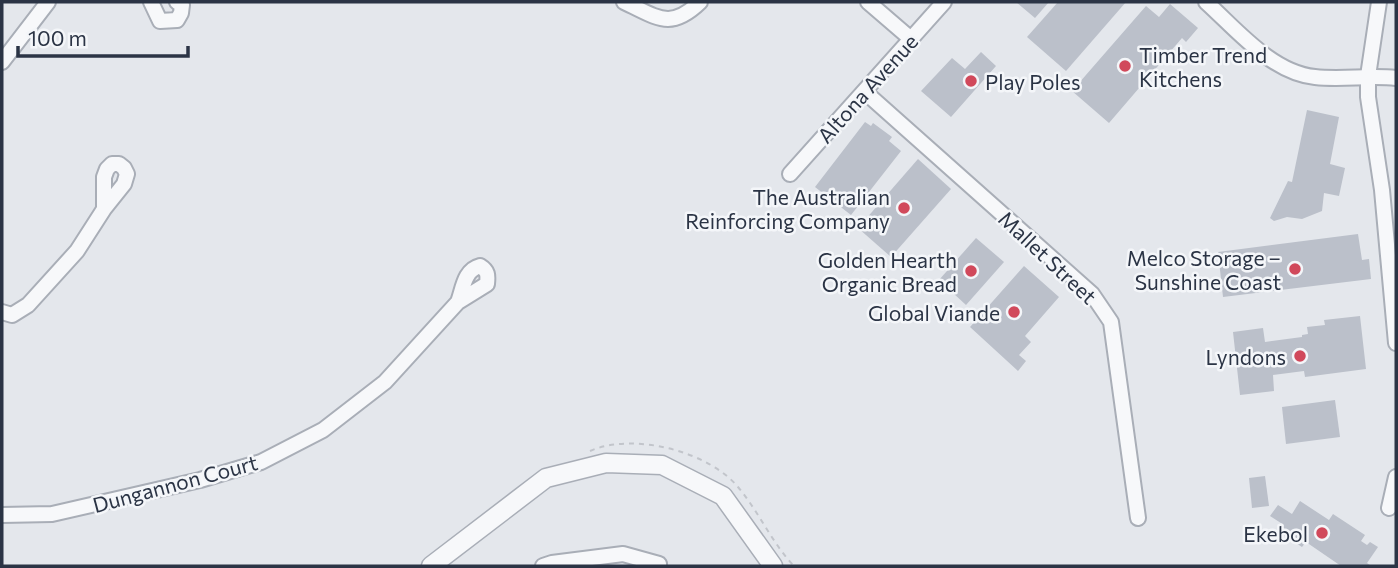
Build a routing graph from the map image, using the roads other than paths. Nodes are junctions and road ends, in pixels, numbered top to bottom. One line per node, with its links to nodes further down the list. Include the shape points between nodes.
1 (48, 2): 11 (street)
2 (151, 2): 3 (street, via 160,21 168,22 181,13 182,5)
3 (177, 2)
4 (624, 2): 5 (street, via 671,20)
5 (700, 2)
6 (868, 2): 10 (street)
7 (944, 2): 10 (street, Altona Avenue)
8 (1206, 2): 12 (street, via 1285,68 1314,77)
9 (1379, 2): 12 (street)
10 (911, 39): 14 (street, Altona Avenue)
11 (2, 62)
12 (1368, 76): 13 (street); 19 (street)
13 (1396, 78)
14 (865, 92): 15 (street, Altona Avenue); 23 (street, Mallet Street, via 1092,294 1111,322)
15 (790, 174)
16 (104, 209): 18 (street, via 77,251 28,305 12,315)
17 (458, 302): 22 (street, Dungannon Court, via 385,382 323,430 261,462 52,514)
18 (2, 312)
19 (1396, 343)
20 (1396, 477): 21 (street)
21 (1389, 508)
22 (2, 515)
23 (1138, 519)
24 (659, 564): 26 (street, via 623,554)
25 (431, 566): 27 (street, via 546,478 606,463 662,465 723,496)
26 (543, 566)
27 (774, 566)

